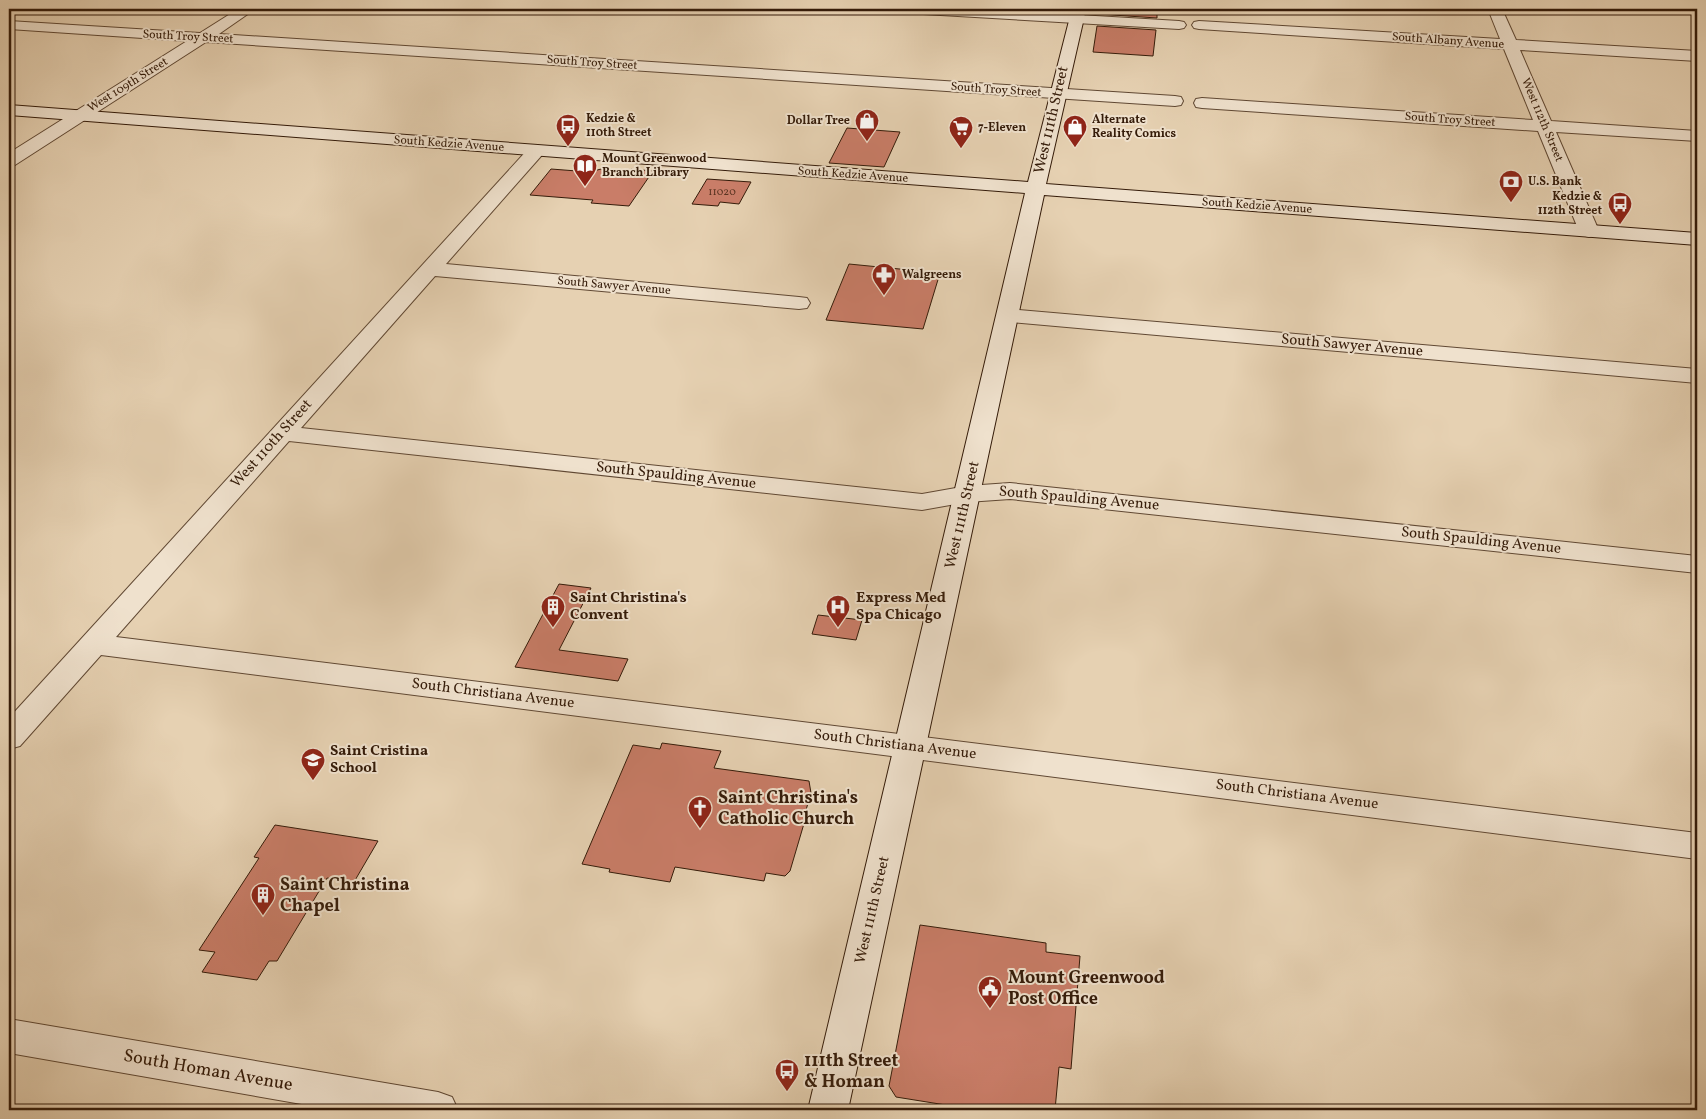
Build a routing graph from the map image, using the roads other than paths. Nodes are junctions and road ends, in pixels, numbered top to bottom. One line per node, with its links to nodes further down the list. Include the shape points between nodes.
1 (248, 9): 8 (street, West 109th Street)
2 (906, 9): 4 (street)
3 (1495, 9): 9 (street, West 112th Street)
4 (1078, 14): 5 (street); 11 (street, West 111th Street)
5 (1179, 25)
6 (1199, 25): 9 (street, South Albany Avenue)
7 (9, 26): 8 (street, South Troy Street)
8 (202, 38): 11 (street, South Troy Street); 15 (street, West 109th Street)
9 (1510, 44): 10 (street, South Albany Avenue); 16 (street, West 112th Street)
10 (1697, 56)
11 (1058, 94): 12 (street, South Troy Street); 20 (street, West 111th Street)
12 (1175, 101)
13 (1202, 103): 16 (street, South Troy Street)
14 (9, 110): 15 (street, South Kedzie Avenue)
15 (80, 116): 18 (street, South Kedzie Avenue); 19 (street, West 109th Street)
16 (1545, 126): 17 (street, South Troy Street); 21 (street, West 112th Street)
17 (1697, 136)
18 (536, 151): 20 (street, South Kedzie Avenue); 23 (street, West 110th Street)
19 (9, 161)
20 (1036, 188): 21 (street, South Kedzie Avenue); 25 (street, West 111th Street)
21 (1589, 231): 22 (street, South Kedzie Avenue)
22 (1697, 239)
23 (428, 269): 24 (street, South Sawyer Avenue); 27 (street, West 110th Street)
24 (799, 303)
25 (1008, 316): 26 (street, South Sawyer Avenue); 28 (street, West 111th Street)
26 (1697, 376)
27 (282, 433): 28 (street, South Spaulding Avenue, via 922,502); 30 (street, West 110th Street)
28 (967, 494): 29 (street, South Spaulding Avenue, via 1010,491); 32 (street, West 111th Street)
29 (1697, 565)
30 (93, 644): 31 (street, West 110th Street); 32 (street, South Christiana Avenue)
31 (9, 738)
32 (910, 746): 33 (street, South Christiana Avenue); 36 (street, West 111th Street)
33 (1697, 846)
34 (9, 1036): 35 (street, South Homan Avenue)
35 (438, 1110)
36 (828, 1110)

